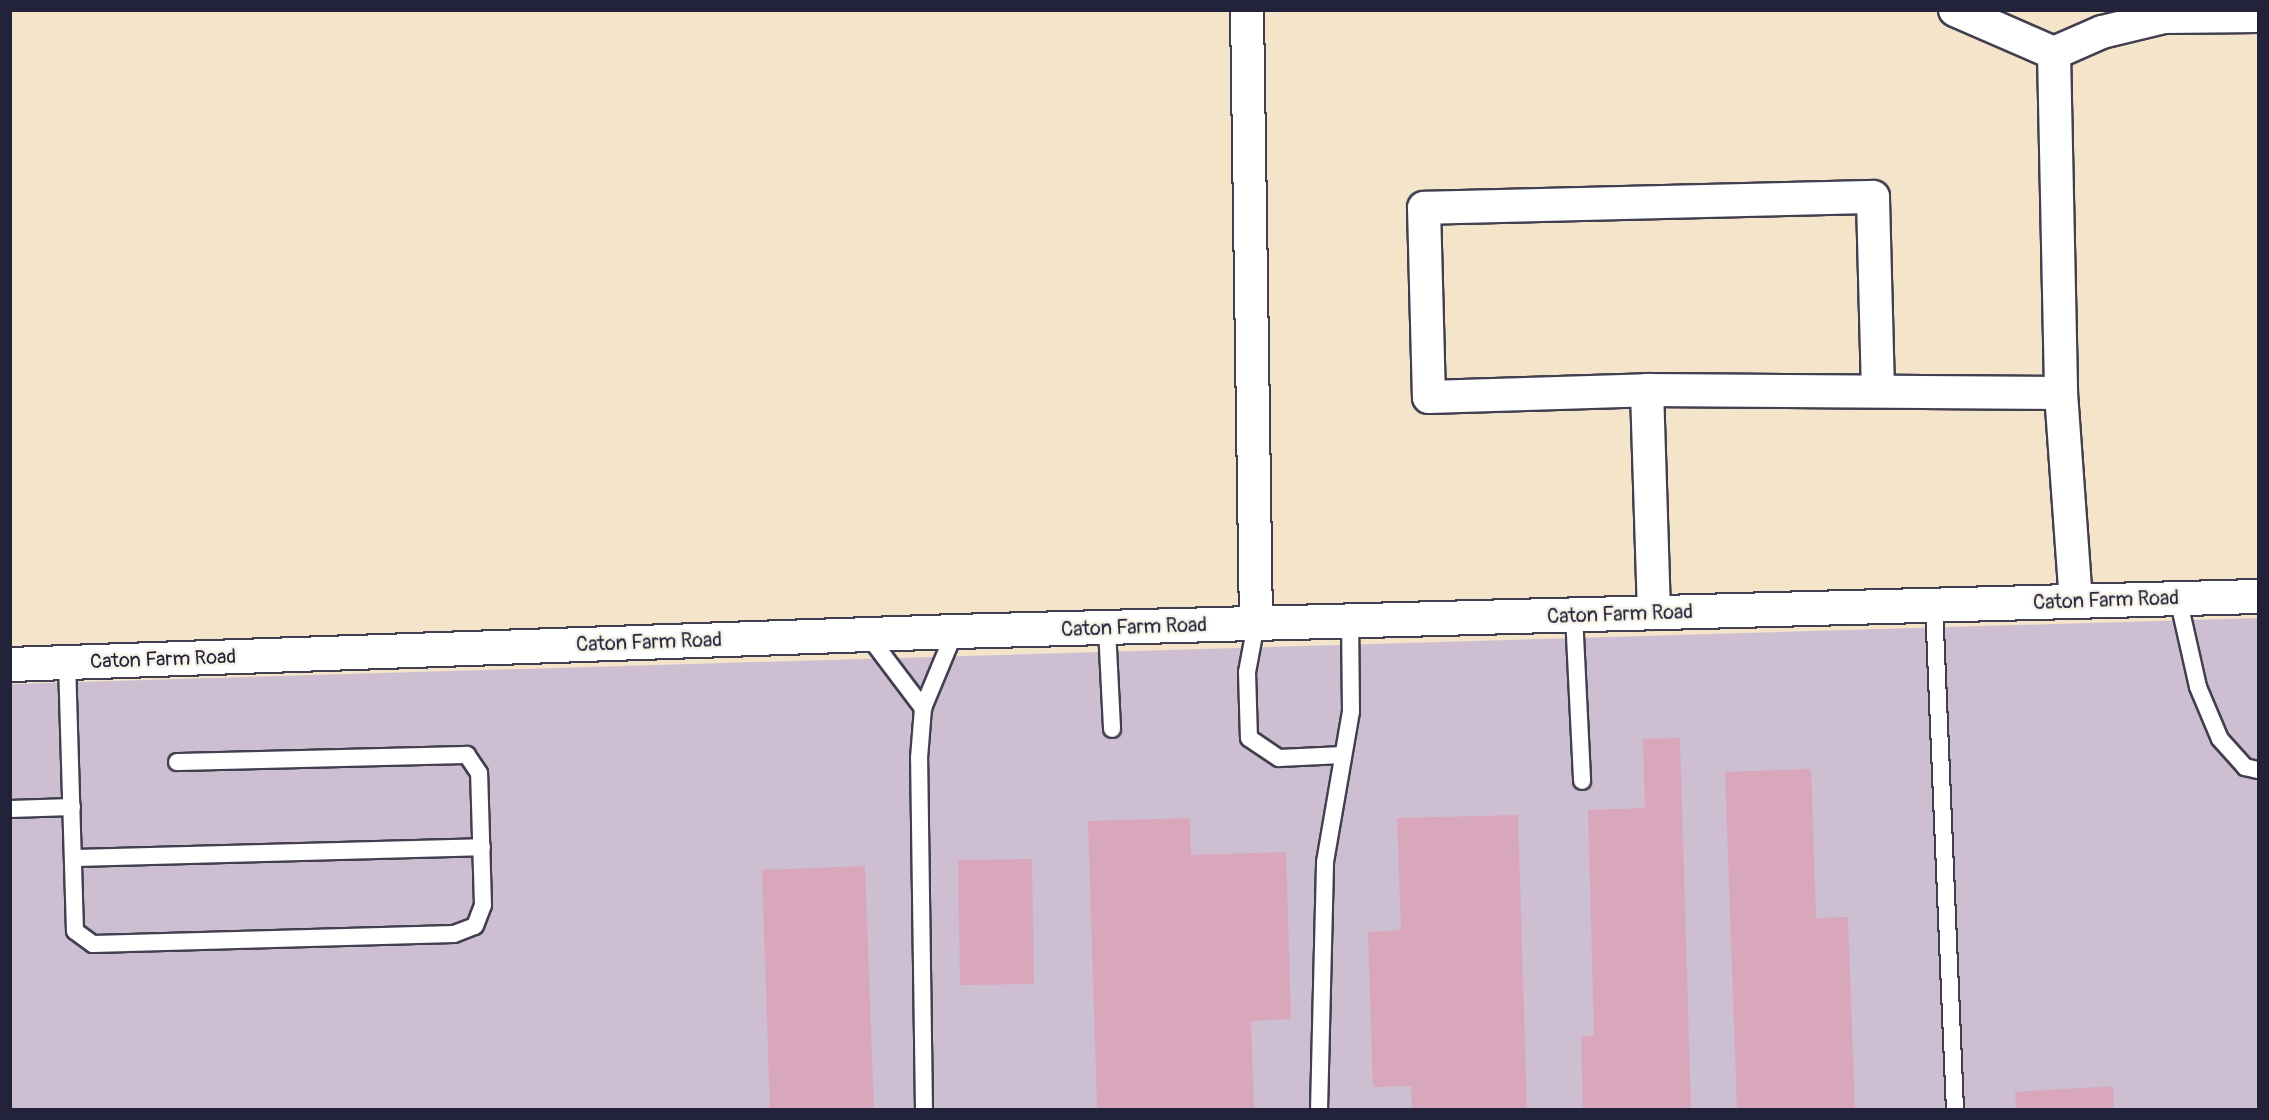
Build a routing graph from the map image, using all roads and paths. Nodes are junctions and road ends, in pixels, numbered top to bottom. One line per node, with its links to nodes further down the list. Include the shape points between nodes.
1 (1247, 10): 15 (street)
2 (1955, 10): 4 (street)
3 (2259, 16): 4 (street, via 2164,17 2102,32)
4 (2054, 53): 7 (street)
5 (1647, 390): 6 (street); 6 (street, via 1429,397 1424,208 1873,197); 12 (street)
6 (1878, 391): 7 (street)
7 (2061, 393): 10 (street)
8 (2259, 596): 9 (street, Caton Farm Road)
9 (2178, 598): 10 (street, Caton Farm Road); 25 (lane, via 2198,687 2220,739 2246,767)
10 (2076, 601): 11 (street, Caton Farm Road)
11 (1934, 605): 12 (street, Caton Farm Road); 33 (lane)
12 (1654, 613): 13 (street, Caton Farm Road)
13 (1574, 615): 14 (street, Caton Farm Road); 26 (lane)
14 (1350, 621): 15 (street, Caton Farm Road); 23 (lane, via 1351,712)
15 (1257, 624): 16 (street, Caton Farm Road); 23 (lane, via 1247,672 1249,738 1279,758)
16 (1107, 629): 17 (street, Caton Farm Road); 22 (lane)
17 (955, 631): 18 (street, Caton Farm Road); 21 (lane)
18 (867, 634): 19 (street, Caton Farm Road); 21 (lane)
19 (67, 662): 20 (street, Caton Farm Road); 27 (lane)
20 (10, 664)
21 (923, 708): 31 (lane, via 919,758)
22 (1112, 729)
23 (1344, 756): 32 (lane, via 1324,862)
24 (177, 762): 29 (lane, via 467,756 479,773)
25 (2259, 770)
26 (1582, 781)
27 (72, 807): 28 (lane); 30 (lane)
28 (10, 809)
29 (482, 847): 30 (lane); 30 (lane, via 483,905 475,926 454,934 93,944 75,931)
30 (74, 858)
31 (924, 1110)
32 (1319, 1110)
33 (1955, 1110)

